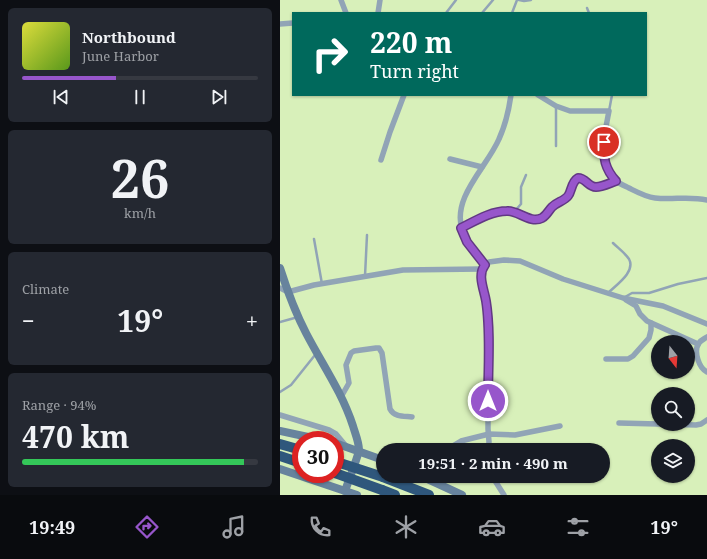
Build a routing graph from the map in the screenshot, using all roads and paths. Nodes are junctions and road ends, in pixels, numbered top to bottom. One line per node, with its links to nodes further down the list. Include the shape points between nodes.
1 (340, 0): 8 (street)
2 (380, 0): 9 (street)
3 (456, 0): 10 (lane)
4 (493, 0): 11 (lane)
5 (518, 0): 6 (lane); 12 (lane)
6 (531, 0)
7 (587, 8): 13 (lane)
8 (346, 12)
9 (378, 12)
10 (447, 12)
11 (483, 12)
12 (512, 12)
13 (589, 12)
14 (292, 23): 15 (street)
15 (280, 24)
16 (404, 96): 24 (street)
17 (511, 96): 25 (street, via 499,139)
18 (540, 96): 20 (street)
19 (612, 96): 21 (lane)
20 (556, 106): 21 (street, via 577,112); 22 (lane)
21 (609, 111): 27 (street, via 604,159 606,168)
22 (556, 146)
23 (450, 159): 25 (street)
24 (381, 160)
25 (482, 167): 30 (street, via 463,199 460,211)
26 (526, 175): 29 (lane, via 521,187 522,201)
27 (616, 181): 28 (street, via 655,198); 29 (lane, via 595,187 578,178 567,198 552,207 544,217 535,219)
28 (707, 200)
29 (514, 212): 30 (lane, via 498,212)
30 (461, 228): 34 (street)
31 (367, 235): 36 (lane)
32 (314, 239): 38 (lane)
33 (613, 243): 40 (lane, via 627,256 630,266 626,276)
34 (483, 267): 36 (street, via 403,270); 40 (street, via 497,260 520,261 563,279); 60 (street, via 481,276 488,316)
35 (280, 268): 39 (street)
36 (365, 277): 38 (street)
37 (707, 278): 41 (lane, via 649,293 632,293)
38 (322, 284): 39 (street)
39 (284, 290): 42 (street)
40 (608, 293): 41 (street)
41 (623, 298): 44 (street, via 636,306); 45 (street, via 663,306)
42 (298, 317): 43 (lane); 48 (street)
43 (280, 322)
44 (651, 323): 47 (street); 49 (street, via 649,338 633,356 628,359)
45 (707, 324)
46 (707, 338): 47 (street)
47 (698, 344): 50 (street, via 700,364)
48 (317, 353): 51 (lane, via 291,385); 52 (street)
49 (606, 359)
50 (707, 372)
51 (280, 392)
52 (341, 397): 54 (street, via 348,383 346,365 351,353 379,348 382,353 390,409 397,415); 66 (street, via 354,427)
53 (280, 415): 64 (street, via 329,430)
54 (412, 416)
55 (707, 420): 56 (street, via 696,425)
56 (618, 423)
57 (560, 426): 60 (street, via 515,435)
58 (280, 430): 59 (street)
59 (292, 433)
60 (489, 434): 61 (street); 62 (street)
61 (458, 443)
62 (488, 443)
63 (280, 444): 65 (highway)
64 (346, 446): 66 (street)
65 (292, 447)
66 (359, 451): 68 (street); 75 (street)
67 (280, 456): 69 (highway)
68 (376, 457)
69 (292, 460)
70 (344, 464): 78 (highway, bridge)
71 (280, 469): 75 (street)
72 (344, 477): 77 (highway, bridge)
73 (436, 483): 79 (street)
74 (496, 483): 80 (street)
75 (345, 490): 76 (street)
76 (357, 495)
77 (395, 495)
78 (429, 495)
79 (462, 495)
80 (504, 495)

